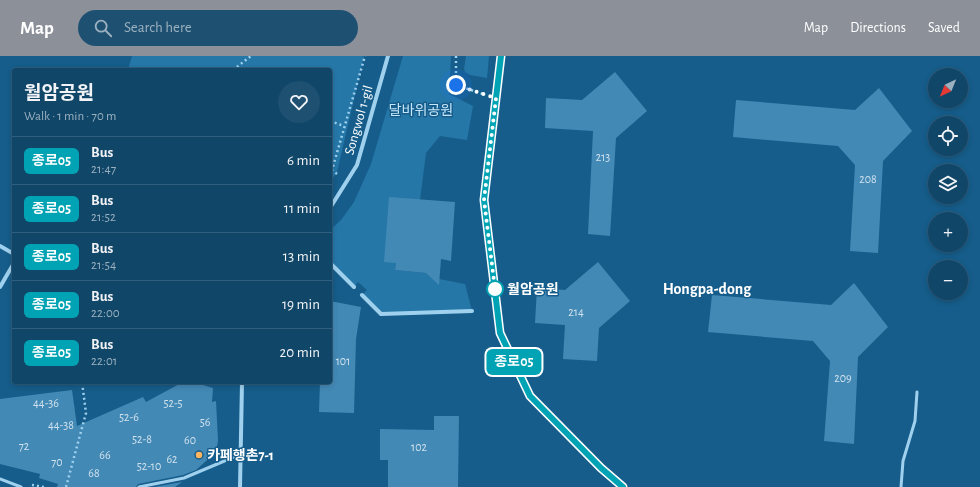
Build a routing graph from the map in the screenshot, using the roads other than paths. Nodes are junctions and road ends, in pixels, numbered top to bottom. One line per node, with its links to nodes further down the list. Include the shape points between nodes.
1 (388, 56): 3 (street, Songwol 1-gil, via 357,165)
2 (501, 56): 21 (street, via 484,200 500,333 530,396)
3 (332, 205)
4 (0, 246): 5 (street)
5 (12, 253)
6 (332, 265): 9 (street)
7 (12, 266): 8 (street)
8 (0, 287)
9 (354, 287)
10 (362, 295): 11 (street, via 381,314)
11 (472, 311)
12 (242, 384): 14 (street)
13 (917, 392): 22 (lane, via 915,421 903,461)
14 (241, 454): 19 (lane, via 184,478); 20 (street)
15 (0, 479): 16 (lane)
16 (6, 482): 17 (lane); 18 (lane)
17 (5, 487)
18 (21, 487)
19 (139, 487)
20 (240, 487)
21 (623, 487)
22 (901, 487)

